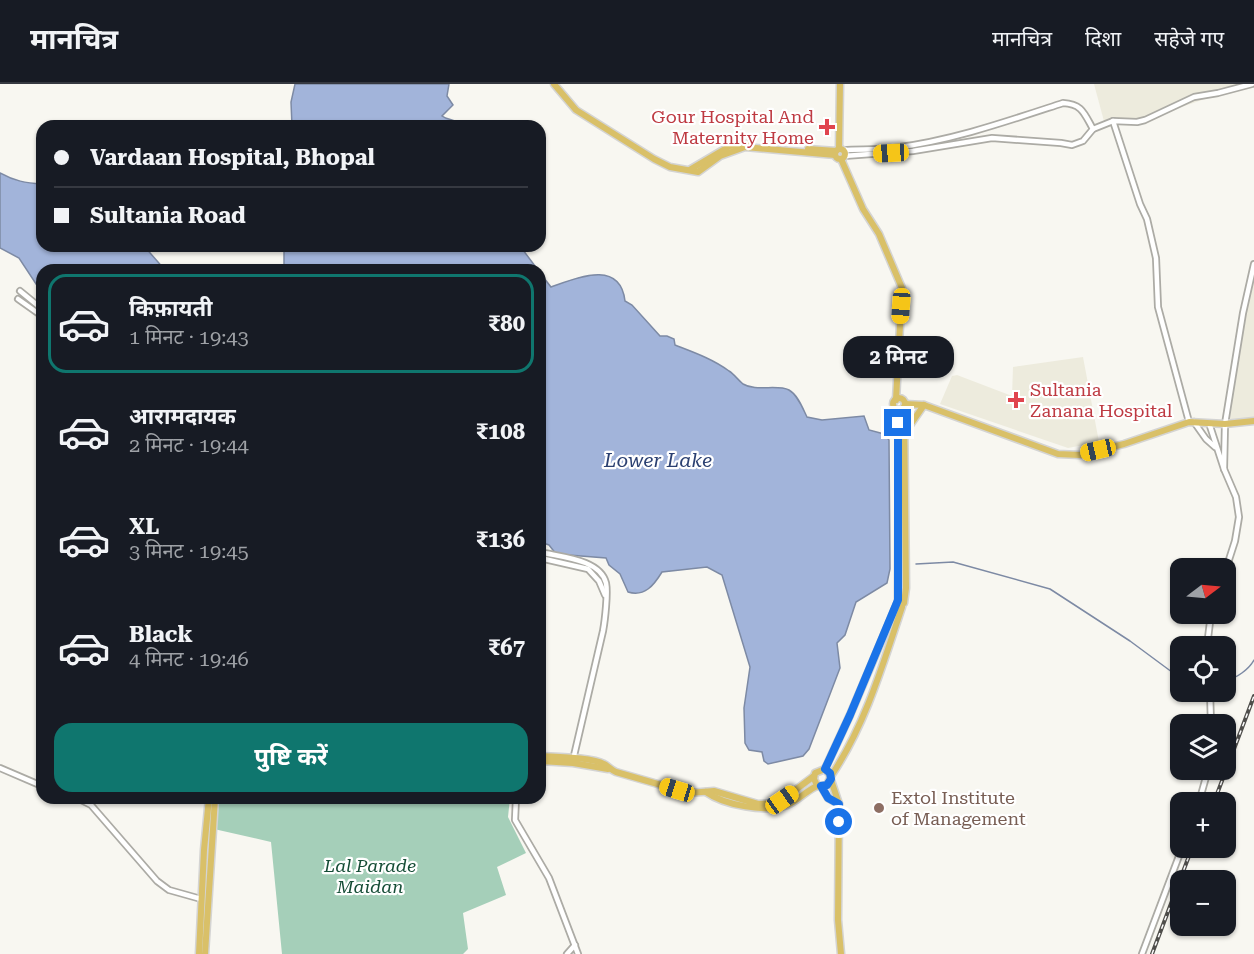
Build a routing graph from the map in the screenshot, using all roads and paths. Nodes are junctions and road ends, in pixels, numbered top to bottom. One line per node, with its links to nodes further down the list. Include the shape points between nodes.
1 (554, 84): 8 (main road, via 576,110 670,167 698,172 720,156 745,147)
2 (840, 84): 8 (main road)
3 (1252, 84): 4 (street, via 1194,97 1137,122)
4 (1113, 121): 5 (street); 17 (street, via 1147,219 1156,258 1158,307)
5 (1093, 129): 6 (street, via 1075,104 1063,103); 7 (street, via 1083,141 1072,145 992,138)
6 (958, 134): 7 (street); 8 (street, via 932,142)
7 (959, 143): 8 (street, via 913,151)
8 (840, 154): 14 (main road, via 902,288 897,362)
9 (1254, 264): 19 (street)
10 (20, 291): 12 (street)
11 (18, 299): 13 (street)
12 (36, 304)
13 (36, 312)
14 (901, 404): 15 (main road); 20 (main road); 28 (main road)
15 (924, 405): 17 (main road, via 1058,454 1080,454 1124,444); 20 (main road)
16 (1254, 421): 19 (main road)
17 (1191, 422): 18 (main road); 21 (street)
18 (1209, 423): 19 (main road); 21 (street)
19 (1225, 424): 22 (street)
20 (905, 432): 28 (main road, via 906,588)
21 (1216, 448): 22 (street); 23 (street)
22 (1223, 449): 23 (street)
23 (1224, 469): 25 (street, via 1236,497 1239,517)
24 (546, 554): 27 (street, via 589,565 605,580)
25 (1230, 558)
26 (546, 560): 27 (street, via 588,570)
27 (605, 595): 31 (street, via 603,631)
28 (900, 603): 33 (main road); 35 (main road, via 869,700)
29 (546, 757): 31 (main road)
30 (546, 761): 31 (main road)
31 (573, 761): 38 (main road, via 689,793)
32 (0, 768): 36 (street)
33 (825, 769): 34 (main road); 35 (main road)
34 (814, 776): 37 (main road); 38 (main road, via 775,803 758,804)
35 (831, 778): 37 (main road, via 827,785); 43 (main road)
36 (36, 783)
37 (819, 786): 38 (main road, via 788,805 765,809); 43 (main road)
38 (706, 792)
39 (89, 804): 45 (street, via 157,881 169,890)
40 (209, 804): 45 (main road)
41 (215, 804): 48 (main road)
42 (516, 804): 46 (street, via 515,820 549,878)
43 (839, 804): 51 (main road)
44 (1178, 858): 52 (street)
45 (201, 899): 47 (main road)
46 (574, 945): 49 (street); 50 (street)
47 (199, 954)
48 (206, 954)
49 (567, 954)
50 (578, 954)
51 (841, 954)
52 (1142, 954)

